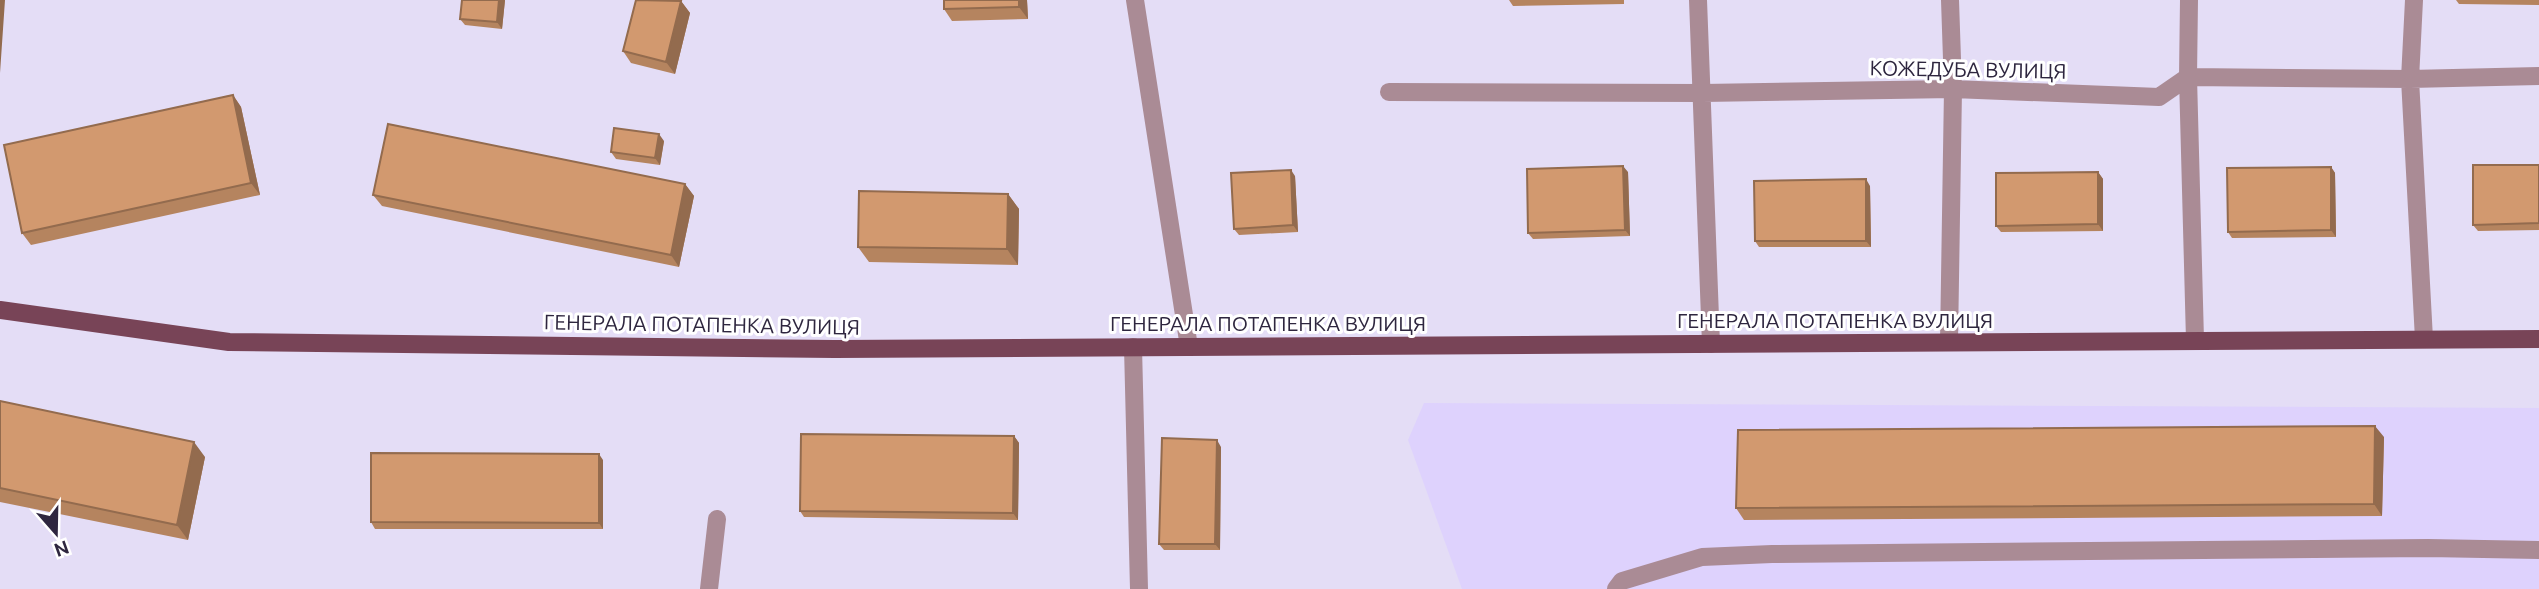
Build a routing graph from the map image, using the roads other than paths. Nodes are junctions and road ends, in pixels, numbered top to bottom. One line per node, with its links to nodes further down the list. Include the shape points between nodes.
1 (1135, 0): 18 (street)
2 (1698, 0): 11 (street)
3 (1950, 0): 9 (street)
4 (2189, 0): 7 (street)
5 (2414, 0): 8 (street)
6 (2539, 76): 8 (street)
7 (2188, 77): 8 (street); 9 (street, КОЖЕДУБА ВУЛИЦЯ, via 2159,97); 15 (street)
8 (2410, 79): 13 (street)
9 (1953, 89): 11 (street, КОЖЕДУБА ВУЛИЦЯ); 16 (street)
10 (1389, 92): 11 (street, КОЖЕДУБА ВУЛИЦЯ)
11 (1703, 93): 17 (street)
12 (0, 310): 19 (main road, ГЕНЕРАЛА ПОТАПЕНКА ВУЛИЦЯ, via 229,342 835,349)
13 (2424, 339): 14 (main road, ГЕНЕРАЛА ПОТАПЕНКА ВУЛИЦЯ); 15 (main road, ГЕНЕРАЛА ПОТАПЕНКА ВУЛИЦЯ)
14 (2539, 339)
15 (2194, 340): 16 (main road, ГЕНЕРАЛА ПОТАПЕНКА ВУЛИЦЯ)
16 (1949, 342): 17 (main road, ГЕНЕРАЛА ПОТАПЕНКА ВУЛИЦЯ)
17 (1711, 344): 18 (main road, ГЕНЕРАЛА ПОТАПЕНКА ВУЛИЦЯ)
18 (1189, 346): 19 (main road, ГЕНЕРАЛА ПОТАПЕНКА ВУЛИЦЯ)
19 (1133, 347): 23 (street)
20 (717, 519): 22 (street)
21 (2539, 550): 24 (street, via 1772,554 1702,557 1622,582)
22 (709, 589)
23 (1139, 589)
24 (1616, 589)

